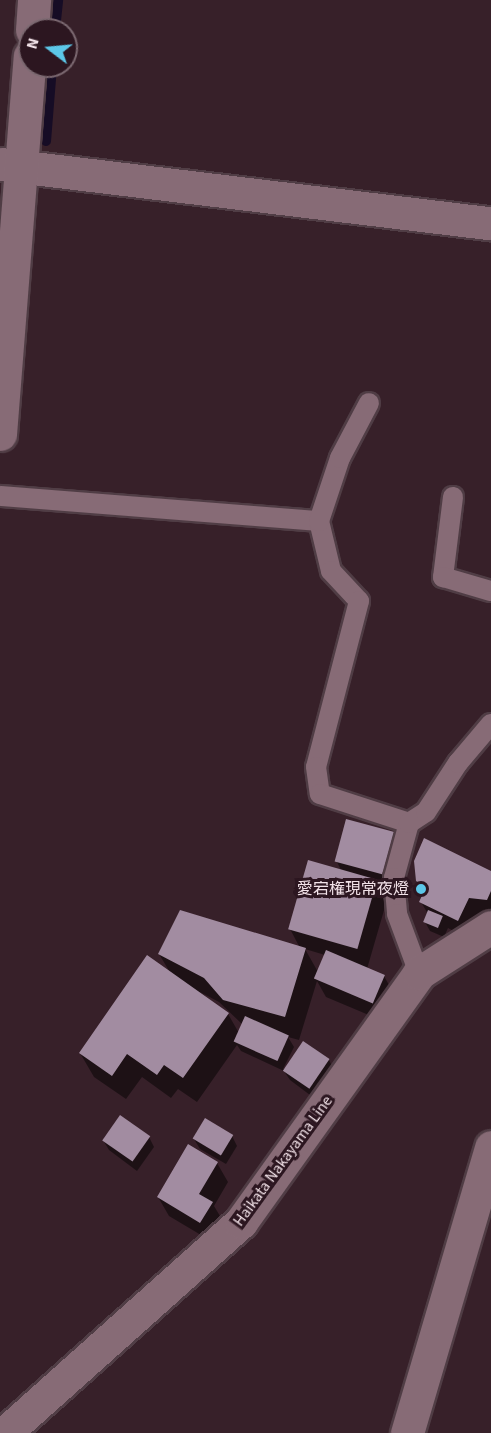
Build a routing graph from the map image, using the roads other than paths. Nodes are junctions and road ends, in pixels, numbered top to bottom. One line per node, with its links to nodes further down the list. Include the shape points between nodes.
1 (34, 0): 2 (street)
2 (33, 18)
3 (26, 78): 4 (street)
4 (11, 165): 5 (street); 7 (street)
5 (491, 223)
6 (369, 403): 10 (lane, via 340,458)
7 (0, 434)
8 (0, 496): 10 (lane)
9 (453, 497): 11 (lane, via 443,578)
10 (319, 521): 13 (lane, via 331,571 359,601 316,767 320,794)
11 (491, 591)
12 (491, 724): 13 (lane, via 426,812)
13 (410, 823): 15 (lane, via 394,878 397,914)
14 (491, 927): 15 (street, Haikata Nakayama Line)
15 (419, 973): 17 (street, Haikata Nakayama Line, via 241,1222)
16 (491, 1147): 18 (street)
17 (5, 1433)
18 (407, 1433)

